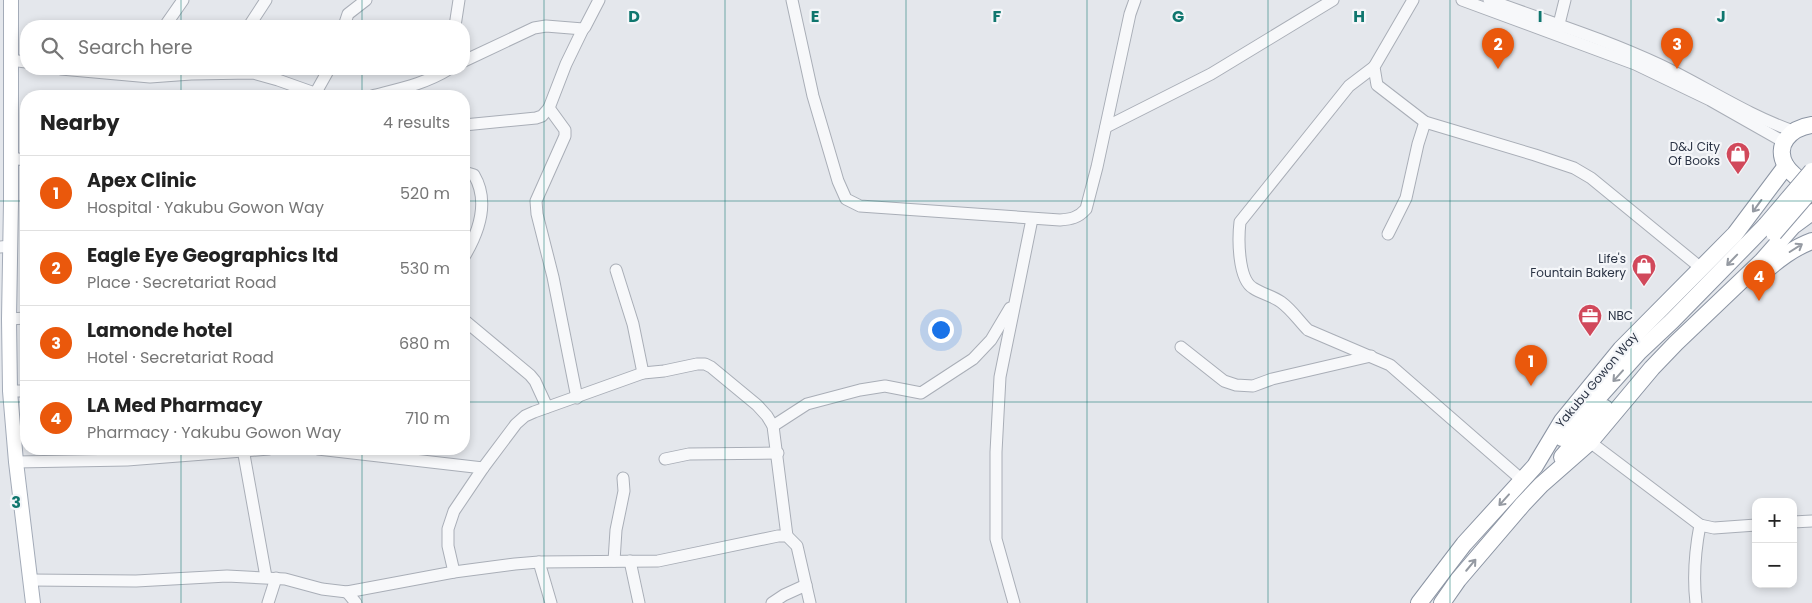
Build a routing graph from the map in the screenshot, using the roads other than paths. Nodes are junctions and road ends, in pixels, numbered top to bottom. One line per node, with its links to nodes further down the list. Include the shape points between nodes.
1 (11, 0): 21 (main road)
2 (183, 0): 14 (street)
3 (266, 0): 15 (street)
4 (366, 0): 16 (street, via 348,14)
5 (459, 0): 17 (street)
6 (599, 0): 18 (street)
7 (792, 0): 45 (street, via 813,96 846,199 860,206)
8 (1136, 0): 36 (street, via 1130,14)
9 (1333, 0): 36 (street, via 1211,74)
10 (1413, 0): 23 (street)
11 (1462, 0): 19 (street)
12 (1489, 0): 19 (street)
13 (1566, 0): 19 (street)
14 (170, 20)
15 (252, 20)
16 (346, 20)
17 (456, 20)
18 (583, 29): 20 (street, via 534,28); 32 (street)
19 (1558, 30): 37 (street, via 1612,45 1659,65)
20 (470, 58)
21 (10, 60): 22 (street); 38 (main road)
22 (20, 61)
23 (1374, 68): 33 (street, via 1377,85); 58 (street, via 1349,86 1243,218 1239,228 1242,272 1247,283 1280,302 1308,330)
24 (128, 75): 25 (street)
25 (175, 75)
26 (260, 75): 29 (street)
27 (327, 75): 30 (street)
28 (438, 75): 31 (street)
29 (305, 90)
30 (321, 90)
31 (394, 90)
32 (549, 108): 34 (street, via 536,118); 62 (street, via 565,130 565,136 536,201 537,214)
33 (1425, 122): 47 (street, via 1406,198); 51 (street, via 1574,168 1591,178)
34 (470, 124)
35 (1812, 125): 37 (highway)
36 (1106, 127): 45 (street, via 1086,209 1074,219)
37 (1782, 133): 40 (highway)
38 (10, 158): 39 (street); 50 (main road)
39 (20, 159)
40 (1786, 166): 43 (highway); 51 (highway, Yakubu Gowon Way, one-way to 51, via 1735,234)
41 (1812, 171): 46 (highway, bridge)
42 (470, 173): 49 (street, via 478,182 483,203 482,215)
43 (1812, 189): 46 (highway, bridge)
44 (1812, 212): 64 (highway, via 1793,226 1762,261 1676,343)
45 (1032, 219): 53 (street)
46 (1770, 229): 73 (highway, one-way to 73, via 1639,352); 77 (highway, via 1744,266 1639,370 1570,446)
47 (1388, 234)
48 (1812, 240): 64 (highway, one-way to 48, via 1746,287 1777,260)
49 (470, 246)
50 (5, 247): 55 (main road)
51 (1701, 268): 73 (highway, Yakubu Gowon Way, via 1621,350 1562,421)
52 (616, 270): 59 (street, via 633,324)
53 (1015, 300): 65 (street, via 991,340 974,359 921,393 885,386 860,390 807,404); 98 (street, via 1000,377 996,452 996,539)
54 (20, 318): 55 (street)
55 (9, 319): 60 (main road)
56 (470, 325): 63 (street, via 536,381)
57 (1181, 347): 58 (street, via 1224,381 1252,386)
58 (1371, 356): 76 (street, via 1390,364)
59 (643, 373): 62 (street); 65 (street, via 705,364 757,406)
60 (10, 391): 61 (street); 72 (main road)
61 (20, 391)
62 (577, 398): 63 (street)
63 (547, 407): 74 (street, via 525,416 516,424)
64 (1617, 410): 66 (highway)
65 (773, 426): 67 (street)
66 (1590, 442): 77 (highway); 80 (street)
67 (778, 454): 71 (street, via 689,454); 82 (street)
68 (150, 455): 72 (street, via 127,460)
69 (245, 455): 87 (street)
70 (391, 455): 74 (street)
71 (665, 459)
72 (16, 462): 88 (main road)
73 (1535, 466): 76 (highway, Yakubu Gowon Way)
74 (482, 468): 86 (street, via 454,511 448,530)
75 (623, 478): 84 (street)
76 (1522, 480): 99 (highway, Yakubu Gowon Way, one-way to 99, via 1464,544)
77 (1541, 485): 100 (highway, one-way to 77)
78 (1812, 521): 79 (street)
79 (1797, 522)
80 (1700, 525): 81 (street, via 1714,528); 101 (street, via 1696,544)
81 (1752, 525)
82 (788, 536): 83 (street, via 658,561); 89 (street, via 797,546)
83 (630, 560): 84 (street); 95 (street)
84 (614, 561): 85 (street)
85 (539, 562): 86 (street); 94 (street)
86 (454, 572): 90 (street)
87 (271, 578): 88 (street, via 198,576 136,581); 90 (street); 92 (street)
88 (31, 580): 91 (main road)
89 (806, 584): 96 (street); 97 (street)
90 (347, 592): 93 (street)
91 (33, 603)
92 (268, 603)
93 (356, 603)
94 (551, 603)
95 (639, 603)
96 (772, 603)
97 (810, 603)
98 (1014, 603)
99 (1419, 603)
100 (1442, 603)
101 (1696, 603)

